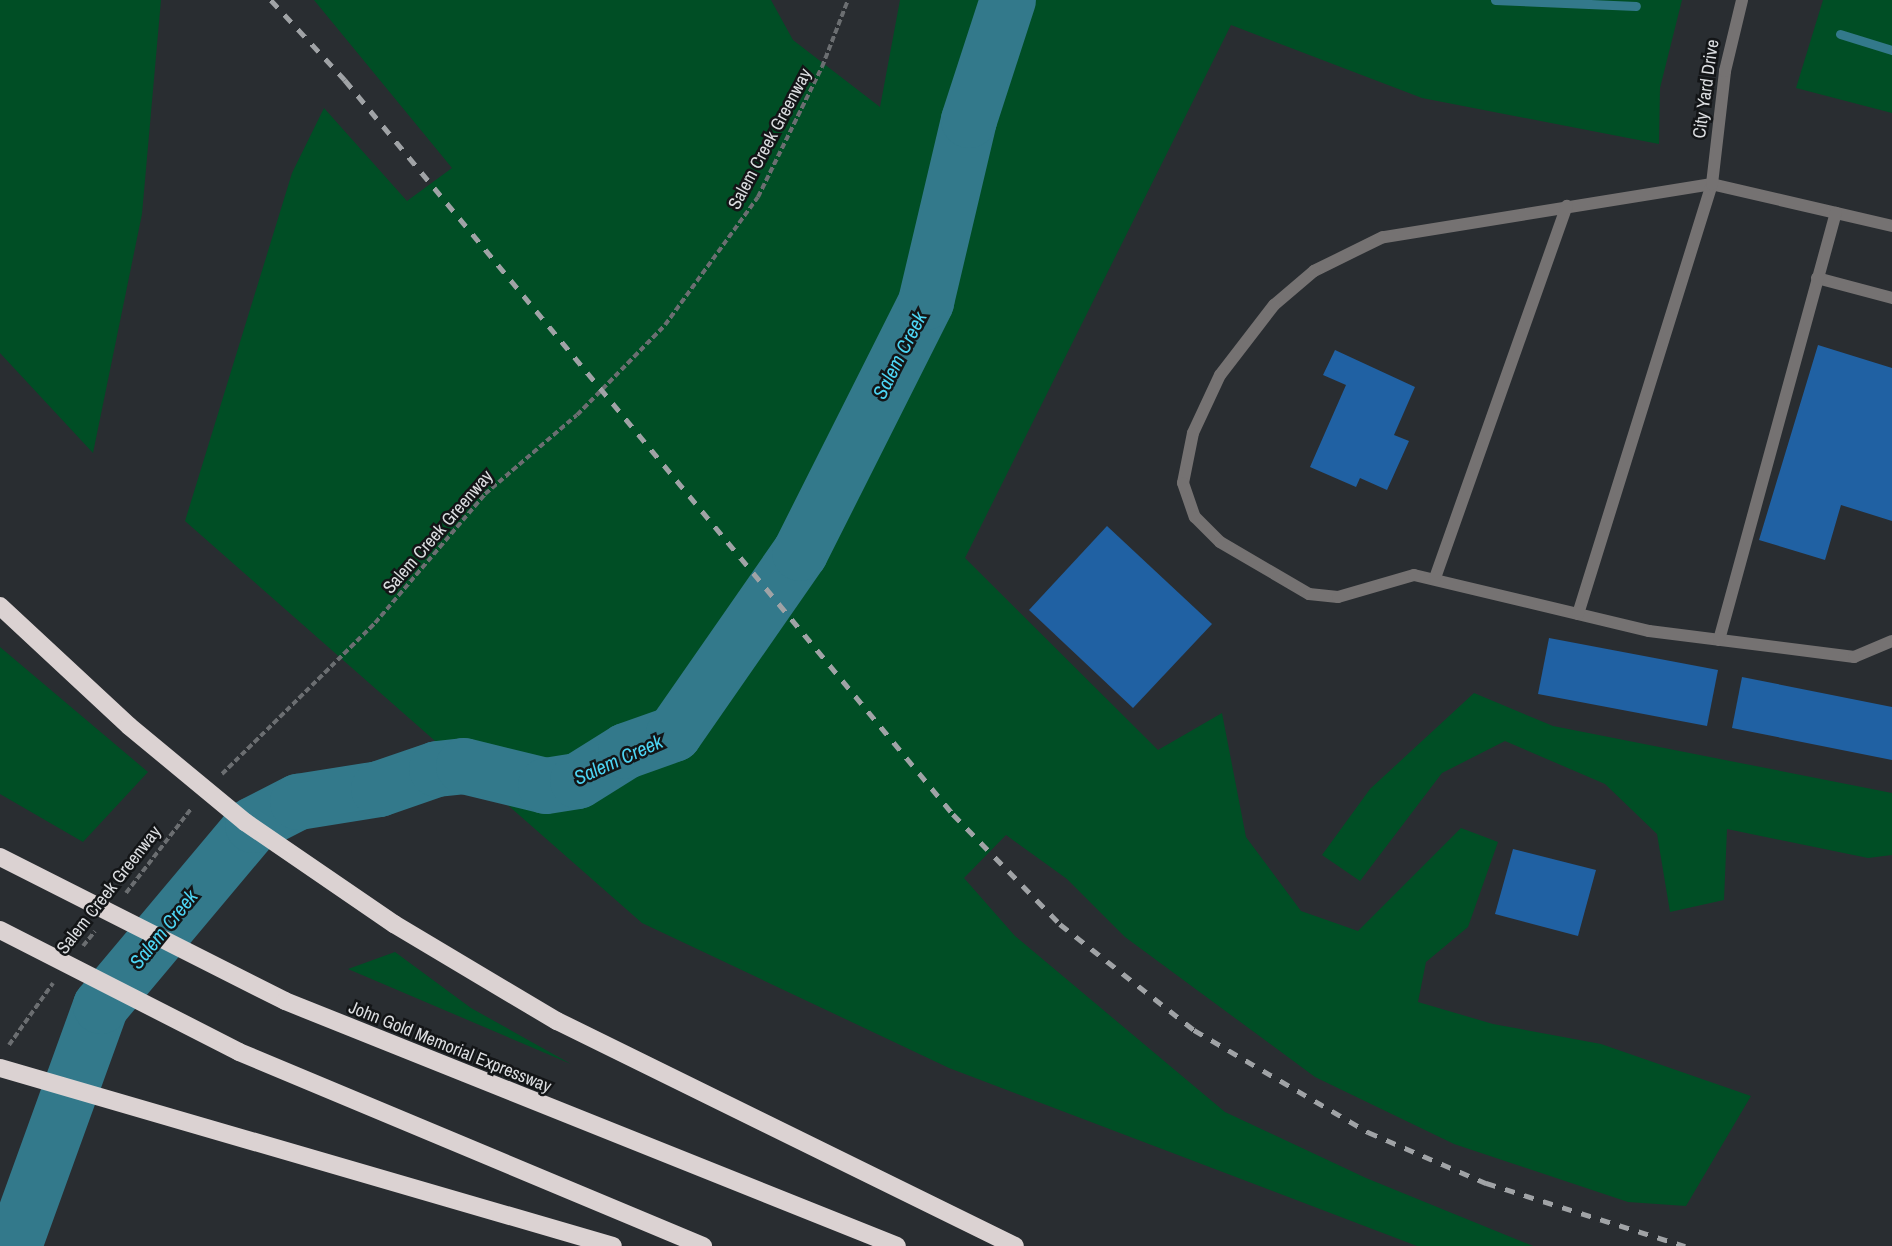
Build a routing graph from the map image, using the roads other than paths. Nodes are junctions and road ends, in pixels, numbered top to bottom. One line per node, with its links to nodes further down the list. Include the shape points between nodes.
1 (1742, 0): 2 (street, City Yard Drive, via 1725,71)
2 (1712, 184): 3 (street); 4 (street); 10 (street, City Yard Drive)
3 (1567, 206): 8 (street); 8 (street, via 1383,237 1314,271 1274,305 1220,375 1192,433 1184,483 1195,517 1245,559 1309,594 1329,596 1414,575)
4 (1836, 213): 5 (street); 6 (street)
5 (1892, 226)
6 (1818, 278): 7 (street); 11 (street)
7 (1892, 298)
8 (1435, 578): 10 (street)
9 (0, 606): 19 (highway, via 245,822 394,924 557,1021)
10 (1578, 614): 11 (street, via 1649,632)
11 (1719, 640): 12 (street, via 1854,657)
12 (1892, 641)
13 (0, 857): 18 (highway, John Gold Memorial Expressway, via 285,1001)
14 (0, 930): 17 (highway, via 239,1052)
15 (0, 1068): 16 (highway)
16 (613, 1246)
17 (704, 1246)
18 (897, 1246)
19 (1015, 1246)

